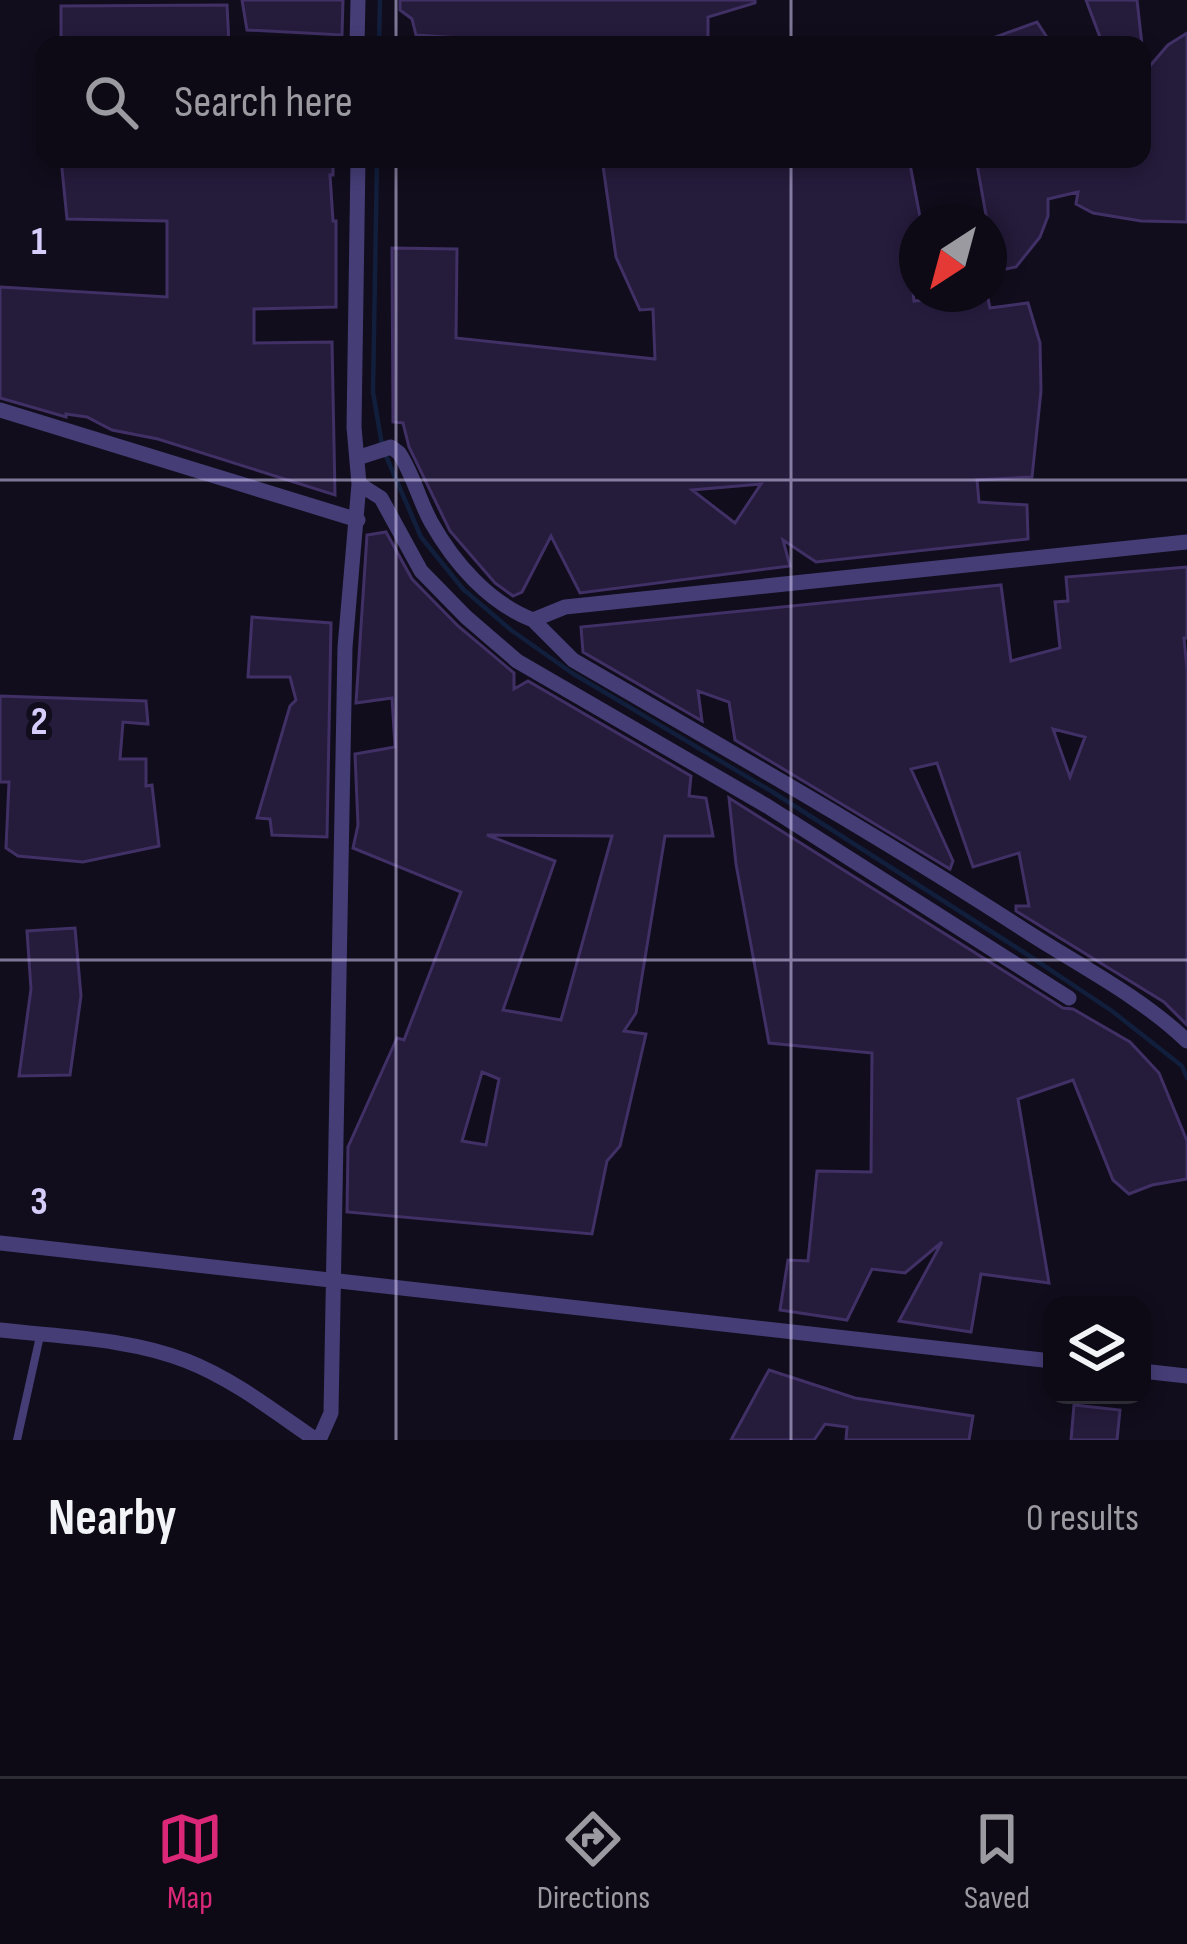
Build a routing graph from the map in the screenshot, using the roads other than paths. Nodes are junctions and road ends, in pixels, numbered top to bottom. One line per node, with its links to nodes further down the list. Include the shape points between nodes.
1 (358, 0): 2 (street)
2 (357, 36)
3 (358, 168): 5 (street)
4 (0, 410): 7 (street)
5 (357, 458): 6 (street); 9 (street, via 391,447 399,453 455,559 512,612)
6 (359, 484): 7 (street); 10 (street, via 381,498 421,571 517,661 767,806)
7 (358, 520): 13 (street, via 345,647)
8 (1187, 542): 9 (street, via 565,607)
9 (533, 620): 11 (street, via 573,660 953,882)
10 (1069, 998)
11 (1187, 1041)
12 (0, 1244): 13 (street)
13 (332, 1282): 16 (street); 20 (street, via 331,1413)
14 (0, 1330): 15 (street)
15 (40, 1335): 19 (lane); 20 (street, via 186,1360)
16 (1043, 1360)
17 (1151, 1372): 18 (street)
18 (1187, 1376)
19 (17, 1440)
20 (318, 1440)

